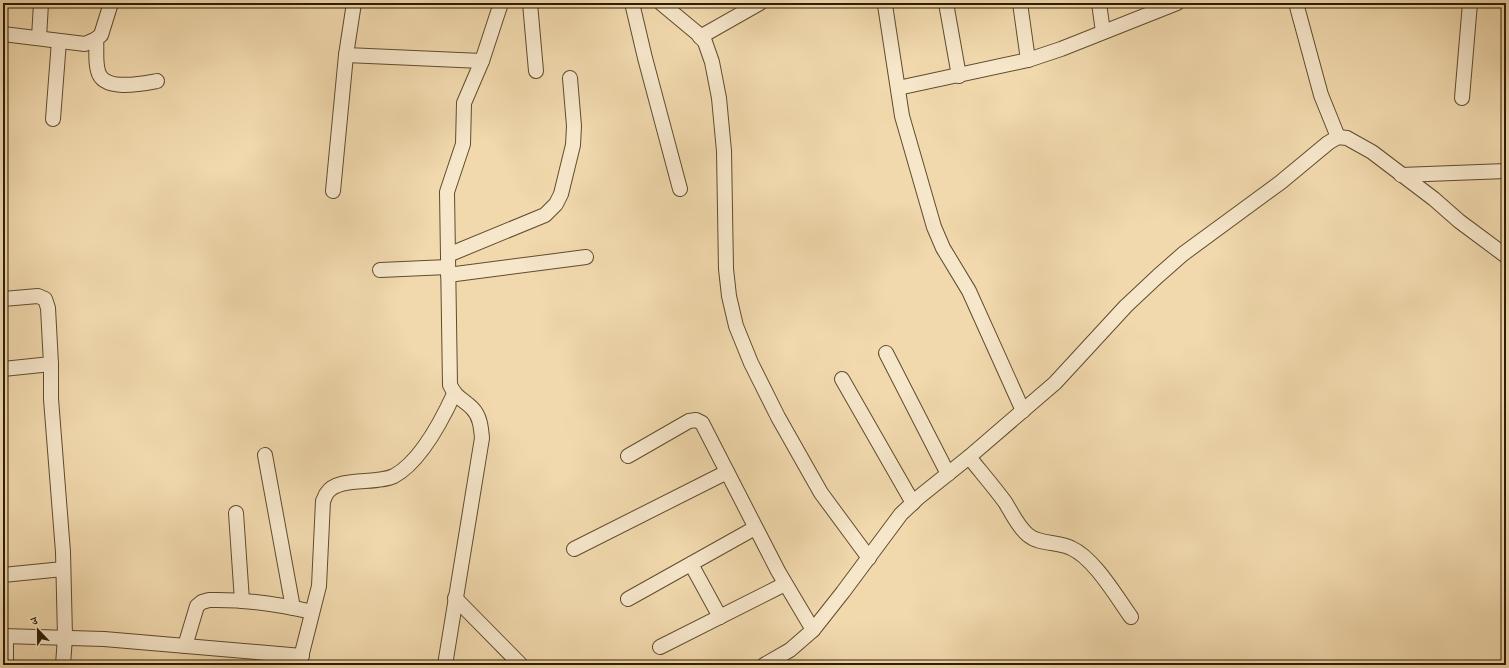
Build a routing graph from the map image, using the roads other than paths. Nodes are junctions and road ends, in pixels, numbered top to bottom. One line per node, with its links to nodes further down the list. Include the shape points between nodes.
1 (41, 3): 19 (street)
2 (111, 3): 20 (street, via 101,35)
3 (354, 3): 22 (street)
4 (501, 3): 24 (street)
5 (530, 3): 25 (street)
6 (632, 3): 35 (street)
7 (661, 3): 18 (street)
8 (760, 3): 18 (street)
9 (946, 3): 26 (street)
10 (1020, 3): 23 (street)
11 (1099, 3): 16 (street)
12 (1177, 3): 16 (street)
13 (1296, 3): 32 (street, via 1321,95)
14 (1470, 3): 30 (street)
15 (885, 5): 29 (street)
16 (1103, 32): 23 (street)
17 (3, 34): 19 (street)
18 (700, 37): 57 (street, via 705,42 712,62 719,98 724,151 726,269 736,326 754,370 821,493)
19 (39, 38): 21 (street)
20 (96, 39): 21 (street, via 85,44); 28 (street, via 97,70 106,82 123,85)
21 (59, 41): 31 (street)
22 (346, 55): 24 (street); 36 (street)
23 (1028, 60): 26 (street)
24 (482, 61): 39 (street, via 464,103 463,144 447,192)
25 (536, 71)
26 (959, 76): 29 (street)
27 (570, 78): 39 (street, via 573,145 561,194 556,204 545,215)
28 (157, 81)
29 (898, 88): 47 (street, via 902,116 934,227 943,248 969,291)
30 (1462, 98)
31 (53, 119)
32 (1338, 137): 34 (street, via 1347,138 1372,152); 47 (street, via 1163,271 1126,306 1055,383)
33 (1506, 171): 34 (street)
34 (1401, 175): 37 (street)
35 (680, 190)
36 (333, 191)
37 (1506, 256)
38 (586, 257): 39 (street)
39 (448, 266): 40 (street); 46 (street, via 449,377)
40 (380, 270)
41 (3, 299): 43 (street, via 38,296 45,299 48,308)
42 (886, 353): 52 (street)
43 (51, 364): 44 (street); 59 (street, via 51,399)
44 (3, 369)
45 (842, 379): 53 (street)
46 (454, 394): 62 (street, via 473,408 479,419 482,438); 66 (street, via 443,418 406,468 392,477 342,484 327,492 324,501 319,586)
47 (1023, 411): 50 (street)
48 (264, 455): 65 (street)
49 (628, 456): 51 (street, via 689,421 696,420 702,423)
50 (969, 457): 52 (street); 68 (street, via 1027,534 1035,540 1070,547 1085,556)
51 (727, 472): 55 (street); 56 (street)
52 (948, 474): 53 (street)
53 (913, 503): 57 (street, via 901,514)
54 (236, 513): 64 (street)
55 (755, 528): 58 (street); 61 (street)
56 (574, 549)
57 (869, 558): 69 (street)
58 (691, 564): 63 (street); 67 (street)
59 (63, 569): 60 (street); 71 (street)
60 (3, 572)
61 (785, 584): 67 (street); 69 (street)
62 (455, 598): 77 (street); 78 (street)
63 (628, 599)
64 (242, 601): 65 (street); 72 (street, via 208,600 197,606)
65 (293, 608): 66 (street)
66 (312, 612): 74 (street)
67 (720, 617): 73 (street)
68 (1131, 617)
69 (813, 630): 79 (street, via 790,650)
70 (5, 636): 71 (street); 75 (street)
71 (65, 637): 72 (street); 76 (street)
72 (186, 646): 74 (street)
73 (660, 647)
74 (301, 660)
75 (6, 665)
76 (63, 665)
77 (445, 665)
78 (521, 665)
79 (764, 665)

